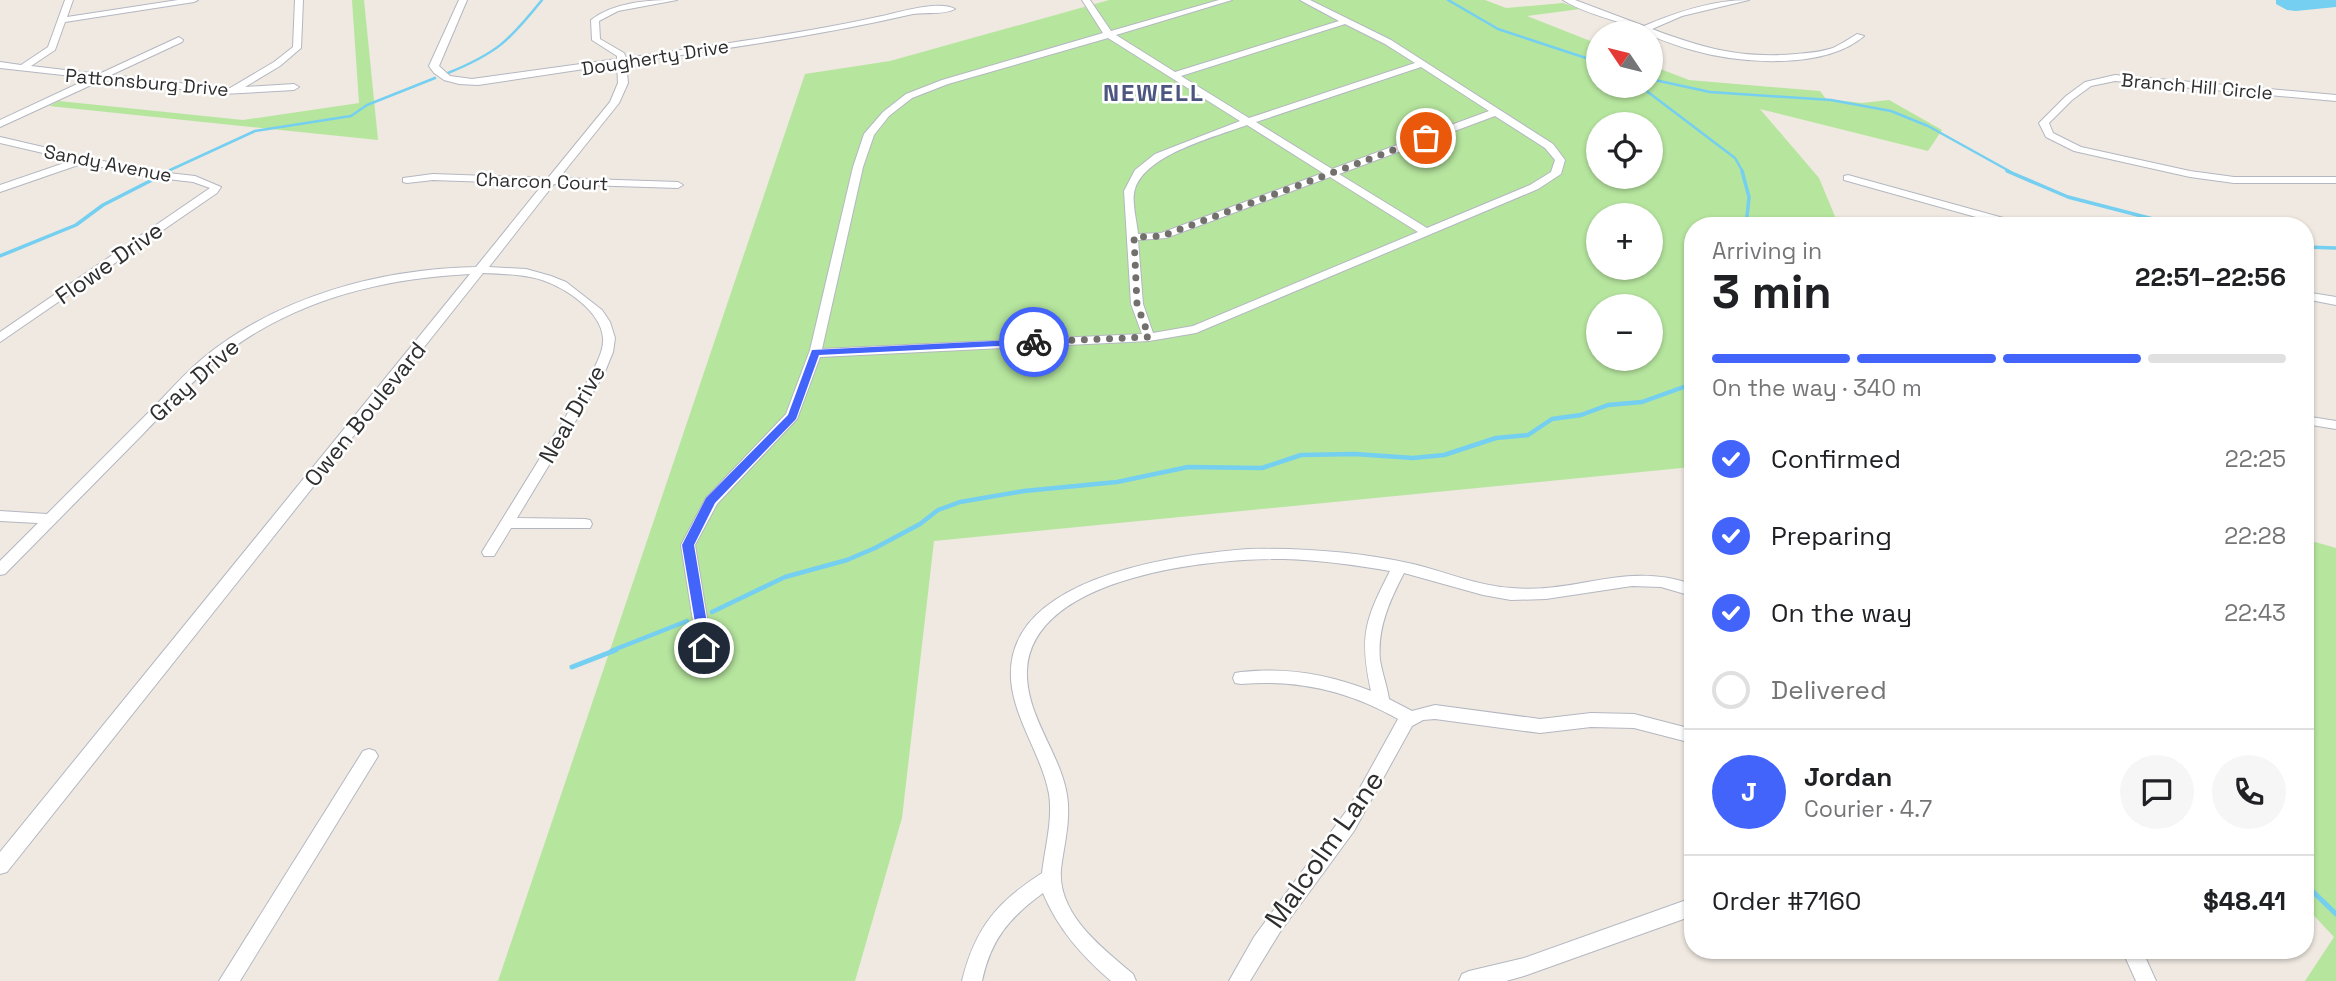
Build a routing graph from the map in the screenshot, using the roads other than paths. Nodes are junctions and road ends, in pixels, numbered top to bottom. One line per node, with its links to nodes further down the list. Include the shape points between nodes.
1 (69, 0): 12 (street)
2 (194, 0): 12 (street)
3 (299, 0): 27 (street, via 297,48)
4 (463, 0): 20 (street, Dougherty Drive, via 434,66 448,78 490,82)
5 (673, 0): 20 (street, via 616,9 595,20 596,40 618,52)
6 (1086, 0): 16 (street)
7 (1228, 0): 16 (street)
8 (1304, 0): 13 (street)
9 (1567, 0): 14 (street)
10 (1745, 0): 15 (street)
11 (951, 9): 20 (street, Dougherty Drive, via 926,9 837,29)
12 (63, 20): 23 (street, via 52,48)
13 (1346, 21): 21 (street); 24 (street)
14 (1623, 21)
15 (1663, 21)
16 (1108, 34): 24 (street); 50 (street, via 945,82 909,96 886,114 869,134 858,167)
17 (1663, 36): 18 (street, via 1711,53 1768,58 1822,54)
18 (1860, 36)
19 (179, 40): 25 (street)
20 (622, 62): 38 (street, Owen Boulevard, via 620,93)
21 (1422, 64): 29 (street); 30 (street)
22 (0, 65): 23 (street, Pattonsburg Drive)
23 (21, 69): 25 (street, Pattonsburg Drive)
24 (1174, 75): 30 (street)
25 (97, 78): 27 (street, Pattonsburg Drive); 31 (street)
26 (294, 87): 27 (street, Pattonsburg Drive)
27 (231, 90)
28 (2336, 97): 37 (street, Branch Hill Circle, via 2115,78 2088,84 2044,123 2049,135 2078,149 2190,174 2234,180)
29 (1496, 112): 34 (street); 43 (street, via 1549,146 1560,160 1556,174)
30 (1248, 121): 34 (street); 44 (street, via 1158,156 1139,172 1129,191)
31 (0, 124)
32 (0, 140): 33 (street, Sandy Avenue)
33 (82, 160): 40 (street, Sandy Avenue, via 195,179); 41 (street)
34 (1332, 173): 43 (street); 44 (street, via 1162,236)
35 (1848, 178): 42 (street)
36 (407, 180): 38 (street, Charcon Court)
37 (2336, 180)
38 (551, 181): 39 (street, Charcon Court); 45 (street, Owen Boulevard)
39 (678, 185)
40 (216, 187): 49 (street, Flowe Drive)
41 (0, 189)
42 (1989, 217)
43 (1426, 232): 48 (street, via 1196,329)
44 (1134, 237): 48 (street, via 1137,304)
45 (479, 271): 54 (street, Gray Drive, via 414,275 352,288 302,304 241,336 205,363); 55 (street, Neal Drive, via 527,274 561,285 593,307 608,325 610,342 598,374); 67 (street, Owen Boulevard)
46 (2314, 297): 47 (street)
47 (2336, 301)
48 (1149, 337): 50 (street)
49 (0, 338)
50 (815, 353): 61 (street, via 792,416 710,501 688,545)
51 (2314, 421): 52 (street)
52 (2336, 425)
53 (0, 516): 54 (street)
54 (52, 519): 59 (street, Gray Drive)
55 (507, 523): 56 (street); 57 (street, Neal Drive)
56 (585, 524)
57 (489, 552)
58 (1399, 567): 60 (street, via 1512,594 1651,580); 63 (street, via 1371,637); 68 (street, via 1279,552 1208,556 1097,585 1065,600 1041,619 1026,641 1019,671 1023,700 1057,788)
59 (0, 570)
60 (1684, 588)
61 (704, 648)
62 (1241, 678): 63 (street, via 1283,675)
63 (1381, 700): 64 (street)
64 (1410, 719): 65 (street, via 1435,712 1540,726 1619,720); 74 (street, Malcolm Lane, via 1364,801 1268,929)
65 (1684, 734)
66 (369, 756): 71 (street)
67 (0, 866)
68 (1051, 878): 72 (street, via 1005,910 979,954); 73 (street, via 1058,906 1071,925)
69 (1684, 910): 75 (street, via 1524,967)
70 (2136, 959): 76 (street)
71 (229, 981)
72 (972, 981)
73 (1126, 981)
74 (1239, 981)
75 (1469, 981)
76 (2146, 981)

